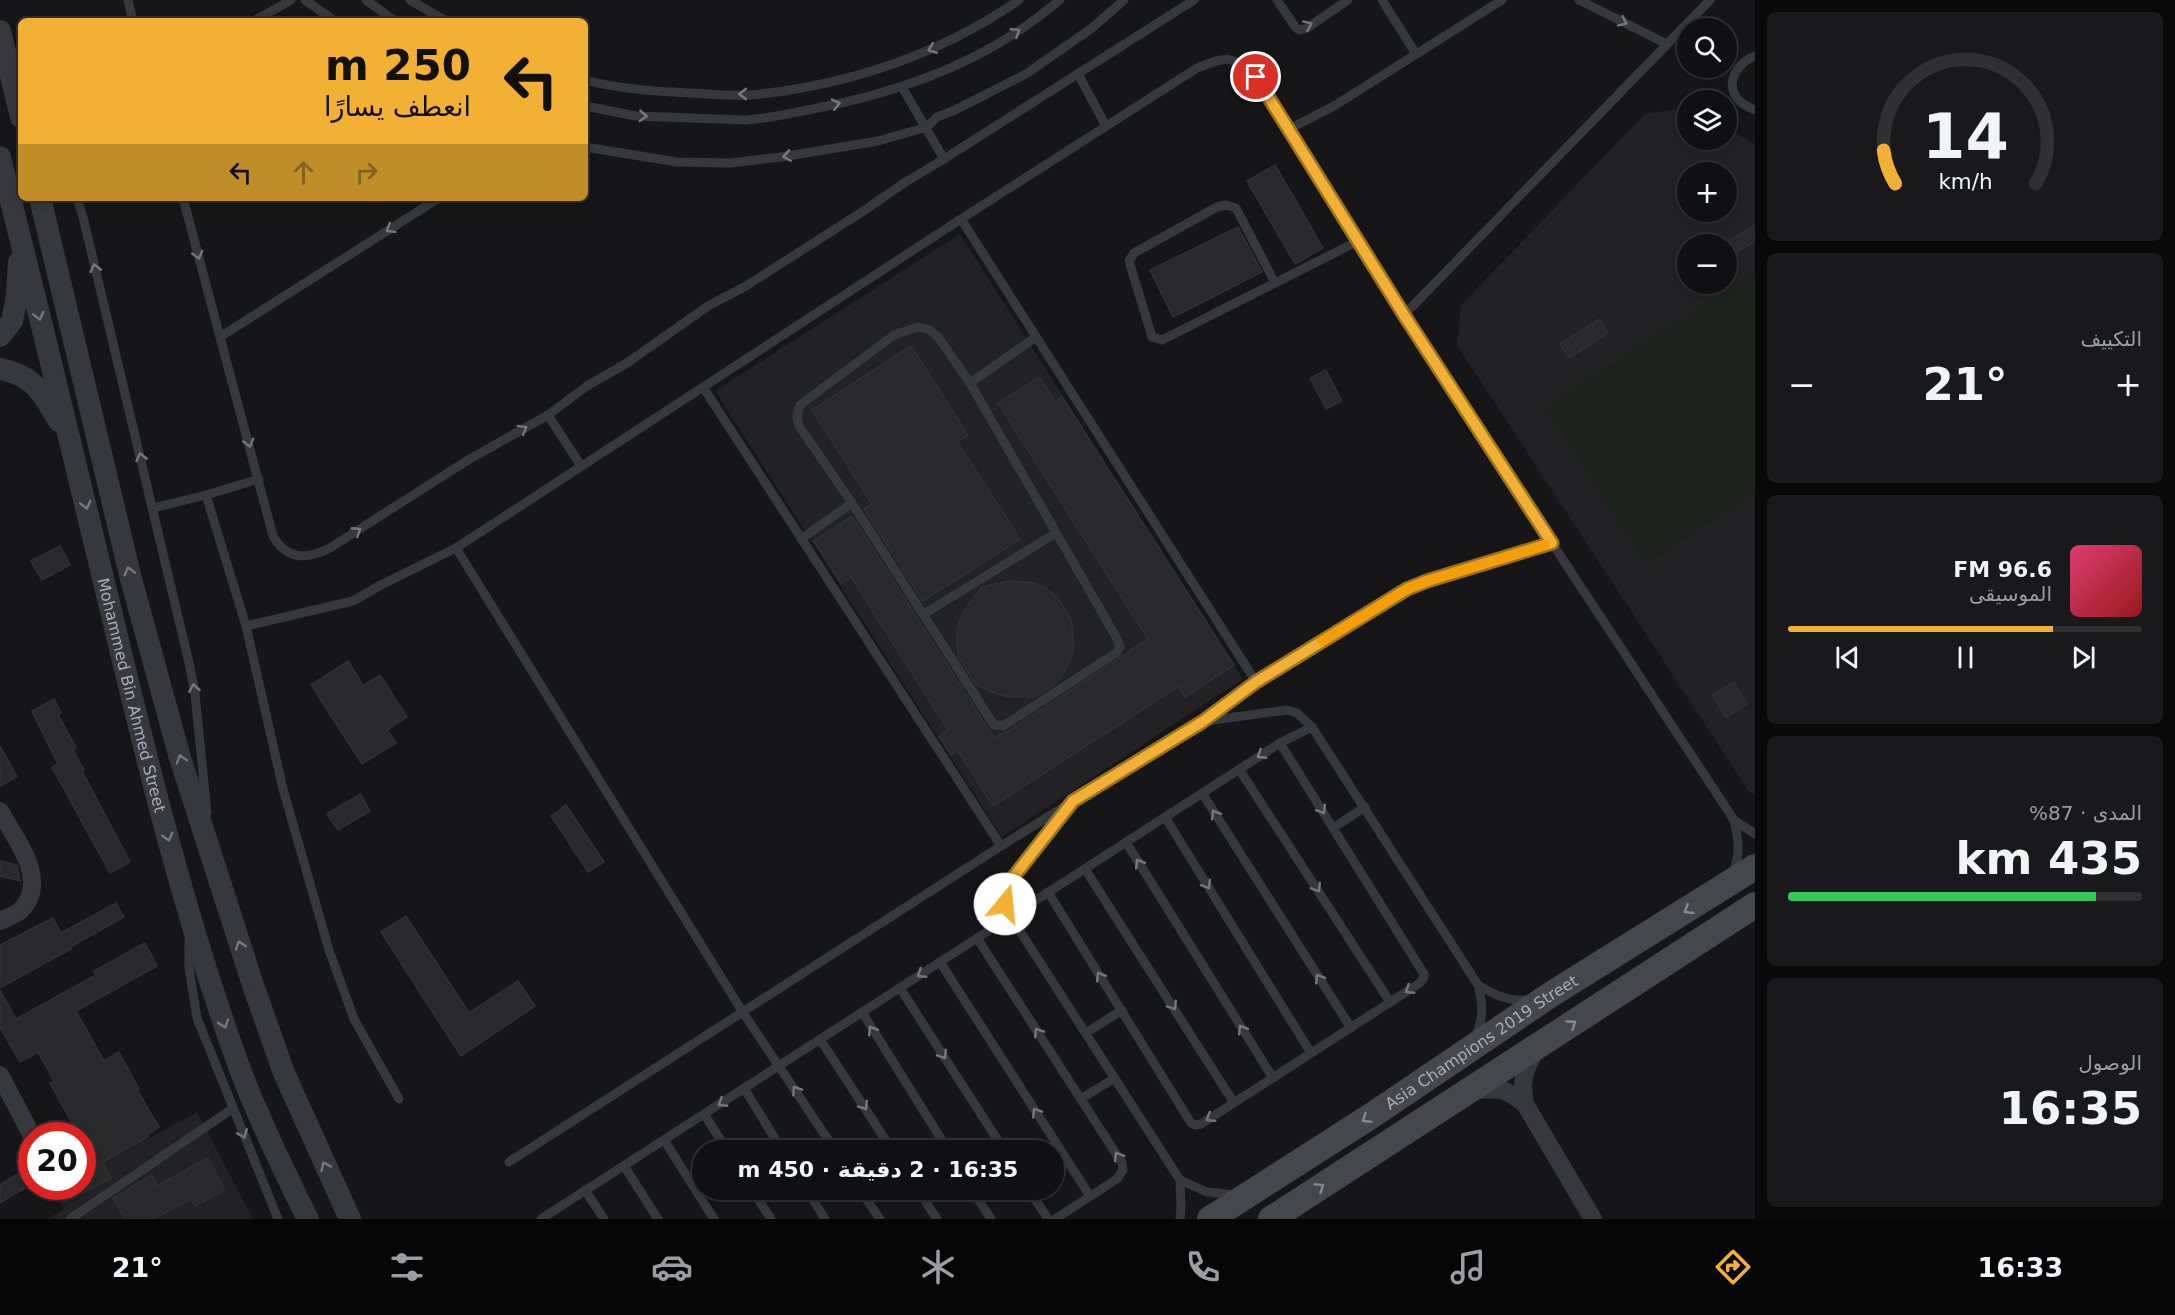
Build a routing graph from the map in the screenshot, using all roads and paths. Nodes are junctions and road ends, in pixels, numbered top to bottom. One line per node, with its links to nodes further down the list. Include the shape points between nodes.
1 (128, 0): 16 (lane)
2 (291, 0): 17 (lane)
3 (305, 0): 18 (lane)
4 (366, 0): 19 (lane)
5 (410, 0): 20 (lane)
6 (1019, 0): 26 (lane, one-way to 26, via 935,49 829,82 760,94 661,92)
7 (1060, 0): 27 (lane, one-way to 7, via 944,72 996,45)
8 (1124, 0): 32 (lane, via 1092,28 1026,74 937,117)
9 (1194, 0): 25 (lane)
10 (1277, 0): 11 (lane, one-way to 11, via 1300,30)
11 (1348, 0)
12 (1382, 0): 23 (lane)
13 (1502, 0): 23 (lane)
14 (1579, 0): 22 (lane, one-way to 22)
15 (1710, 0): 22 (lane)
16 (133, 18)
17 (259, 18)
18 (331, 18)
19 (392, 18)
20 (441, 18)
21 (0, 31): 28 (street)
22 (1667, 44): 45 (lane)
23 (1416, 54): 33 (lane)
24 (1755, 56): 30 (lane, via 1738,66 1733,85 1741,103)
25 (1078, 74): 31 (lane); 35 (lane)
26 (588, 81)
27 (902, 87): 29 (lane, one-way to 27, via 636,116 762,119); 32 (lane)
28 (18, 105)
29 (588, 107)
30 (1755, 110)
31 (1106, 126): 33 (lane, via 1197,68 1227,59 1249,69); 41 (lane)
32 (927, 127): 34 (lane, one-way to 34, via 878,141 730,163 677,162); 35 (lane)
33 (1290, 129): 43 (lane)
34 (588, 147)
35 (944, 159): 52 (lane, via 746,286 708,306)
36 (1, 165): 42 (street, Mohammed Bin Ahmed Street)
37 (41, 201): 80 (street, Mohammed Bin Ahmed Street, one-way to 37, via 130,575)
38 (77, 201): 58 (lane, one-way to 38)
39 (184, 201): 48 (lane, one-way to 48)
40 (434, 201): 48 (lane, one-way to 48)
41 (961, 219): 47 (lane); 51 (lane)
42 (20, 237): 46 (street, via 12,321); 53 (street, Mohammed Bin Ahmed Street, one-way to 53)
43 (1358, 241): 44 (lane); 45 (lane)
44 (1275, 283): 44 (lane, via 1162,340 1152,337 1129,261 1134,253 1226,205 1236,208)
45 (1404, 315): 61 (lane)
46 (0, 336)
47 (1036, 337): 50 (lane); 65 (lane)
48 (220, 338): 55 (lane, one-way to 55)
49 (0, 369): 53 (street, via 17,372 37,386)
50 (970, 384): 57 (lane, via 939,338 918,327 894,335 801,405 799,426); 59 (lane)
51 (703, 387): 54 (lane); 60 (lane)
52 (548, 415): 54 (lane); 55 (lane, one-way to 52, via 273,536 295,555 308,556 330,548 468,460)
53 (69, 436): 87 (street, Mohammed Bin Ahmed Street, one-way to 87, via 133,704)
54 (581, 466): 62 (lane)
55 (259, 479): 56 (lane)
56 (206, 495): 58 (lane); 64 (lane)
57 (852, 503): 60 (lane); 63 (lane)
58 (153, 508): 80 (lane, one-way to 58, via 193,680)
59 (1056, 533): 63 (lane); 63 (lane, via 1120,647 1003,726 994,725)
60 (801, 539): 79 (lane)
61 (1552, 543): 65 (lane, via 1407,589); 75 (lane)
62 (456, 548): 64 (lane, via 353,602); 96 (lane)
63 (924, 614)
64 (246, 626): 110 (lane, via 282,789 329,950 354,1018)
65 (1256, 682): 66 (lane)
66 (1202, 722): 67 (lane, via 1287,710 1297,713); 71 (lane)
67 (1312, 727): 68 (lane); 72 (lane)
68 (1280, 743): 69 (lane, one-way to 69); 76 (lane, one-way to 76)
69 (1239, 769): 70 (lane); 94 (lane, one-way to 94)
70 (1202, 793): 74 (lane); 98 (lane, one-way to 70)
71 (1073, 801): 79 (lane); 86 (lane, via 1007,885 1005,904)
72 (1365, 807): 76 (lane); 91 (lane)
73 (0, 811): 88 (street, via 31,867 34,888 21,910)
74 (1165, 817): 78 (lane); 102 (lane, one-way to 102)
75 (1734, 820): 77 (lane); 83 (lane, via 1738,860)
76 (1333, 828): 94 (lane, one-way to 94, via 1424,974 1423,981)
77 (1755, 834)
78 (1126, 842): 82 (lane); 107 (lane, one-way to 78)
79 (1001, 846): 96 (lane)
80 (210, 851): 140 (street, Mohammed Bin Ahmed Street, one-way to 80, via 284,1073)
81 (1755, 867): 83 (main road, Asia Champions 2019 Street)
82 (1084, 869): 84 (lane); 112 (lane, one-way to 112)
83 (1727, 885): 93 (main road, Asia Champions 2019 Street, one-way to 93)
84 (1048, 892): 86 (lane); 95 (lane, one-way to 84)
85 (1755, 905): 101 (main road, Asia Champions 2019 Street, one-way to 85)
86 (1011, 916): 89 (lane); 99 (lane)
87 (192, 917): 114 (lane, via 191,994 205,1043); 139 (street, Mohammed Bin Ahmed Street, one-way to 139, via 242,1074)
88 (0, 921)
89 (977, 938): 90 (lane); 111 (lane, one-way to 89)
90 (940, 962): 92 (lane, one-way to 92); 129 (lane, one-way to 90)
91 (1478, 985): 93 (lane, via 1506,999 1520,1001); 103 (lane, via 1482,1014 1476,1036)
92 (900, 988): 97 (lane); 123 (lane, one-way to 123)
93 (1550, 995): 103 (main road, Asia Champions 2019 Street)
94 (1390, 1002): 98 (lane)
95 (1122, 1010): 99 (lane); 112 (lane, one-way to 95, via 1201,1124 1191,1124)
96 (742, 1011): 104 (lane); 124 (lane)
97 (861, 1012): 100 (lane); 122 (lane, one-way to 97)
98 (1351, 1028): 102 (lane)
99 (1086, 1033): 106 (lane)
100 (820, 1039): 104 (lane); 121 (lane, one-way to 121)
101 (1537, 1047): 109 (main road, Asia Champions 2019 Street); 113 (street, via 1521,1085)
102 (1311, 1053): 107 (lane)
103 (1463, 1054): 128 (main road, Asia Champions 2019 Street, one-way to 128)
104 (779, 1065): 108 (lane); 120 (lane, one-way to 104)
105 (0, 1075): 116 (street)
106 (1115, 1078): 111 (lane); 126 (lane)
107 (1273, 1078): 112 (lane)
108 (744, 1088): 115 (lane, one-way to 115); 119 (lane)
109 (1470, 1091): 113 (street, via 1507,1090); 154 (main road, Asia Champions 2019 Street, one-way to 109)
110 (399, 1098)
111 (1082, 1098): 129 (lane, one-way to 111, via 1117,1179 1123,1166)
112 (1234, 1103)
113 (1525, 1104): 136 (street)
114 (232, 1109): 137 (lane); 138 (lane, one-way to 138)
115 (704, 1114): 117 (lane); 118 (lane)
116 (25, 1122)
117 (664, 1140): 125 (lane); 144 (lane)
118 (721, 1140)
119 (776, 1140)
120 (828, 1140)
121 (886, 1140)
122 (942, 1140)
123 (998, 1140)
124 (509, 1162)
125 (624, 1166): 127 (lane); 143 (lane)
126 (1180, 1180): 128 (lane, via 1207,1192); 152 (lane)
127 (585, 1190): 141 (lane); 142 (lane)
128 (1250, 1192): 153 (main road, Asia Champions 2019 Street)
129 (1090, 1196): 151 (lane)
130 (759, 1200): 145 (lane)
131 (813, 1200): 146 (lane)
132 (868, 1200): 147 (lane)
133 (925, 1200): 148 (lane)
134 (979, 1200): 149 (lane)
135 (1036, 1200): 150 (lane)
136 (1587, 1217)
137 (70, 1219)
138 (278, 1219)
139 (308, 1219)
140 (350, 1219)
141 (543, 1219)
142 (604, 1219)
143 (658, 1219)
144 (714, 1219)
145 (771, 1219)
146 (825, 1219)
147 (880, 1219)
148 (937, 1219)
149 (991, 1219)
150 (1048, 1219)
151 (1055, 1219)
152 (1180, 1219)
153 (1210, 1219)
154 (1271, 1219)

